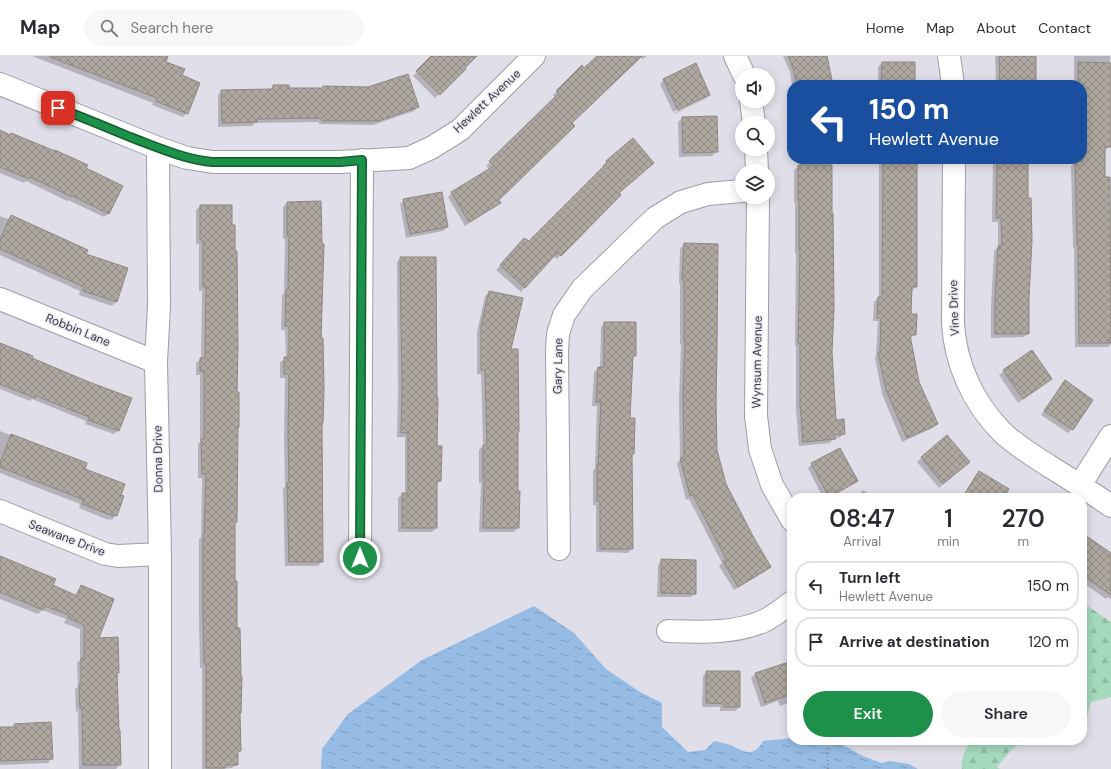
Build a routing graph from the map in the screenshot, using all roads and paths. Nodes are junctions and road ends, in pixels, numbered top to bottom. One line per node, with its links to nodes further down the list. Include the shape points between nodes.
1 (534, 56): 8 (street, Hewlett Avenue, via 460,130 431,148 409,158)
2 (735, 56): 4 (street)
3 (949, 56): 5 (street)
4 (741, 68)
5 (953, 80)
6 (0, 84): 7 (street, Hewlett Avenue)
7 (158, 148): 8 (street, Hewlett Avenue, via 187,158 212,162); 13 (street, Donna Drive, via 159,306)
8 (362, 160): 21 (street)
9 (954, 164): 15 (street, Vine Drive, via 953,323 964,374 979,404 1002,432)
10 (735, 192): 19 (street, Gary Lane, via 708,194 681,202 655,218 582,289 564,315 558,334 557,351)
11 (758, 204): 18 (street, Wynsum Avenue, via 756,416 760,449 772,485)
12 (0, 299): 13 (street, Robbin Lane)
13 (156, 362): 20 (street, Donna Drive)
14 (1111, 436): 15 (street)
15 (1080, 485): 16 (street, Vine Drive)
16 (1111, 506)
17 (0, 511): 20 (street, Seawane Drive, via 105,554)
18 (787, 511)
19 (559, 548)
20 (160, 554): 25 (street, Donna Drive)
21 (360, 558)
22 (787, 605): 23 (street, via 766,620 735,630)
23 (668, 631)
24 (827, 745): 26 (path)
25 (160, 769)
26 (828, 769)

